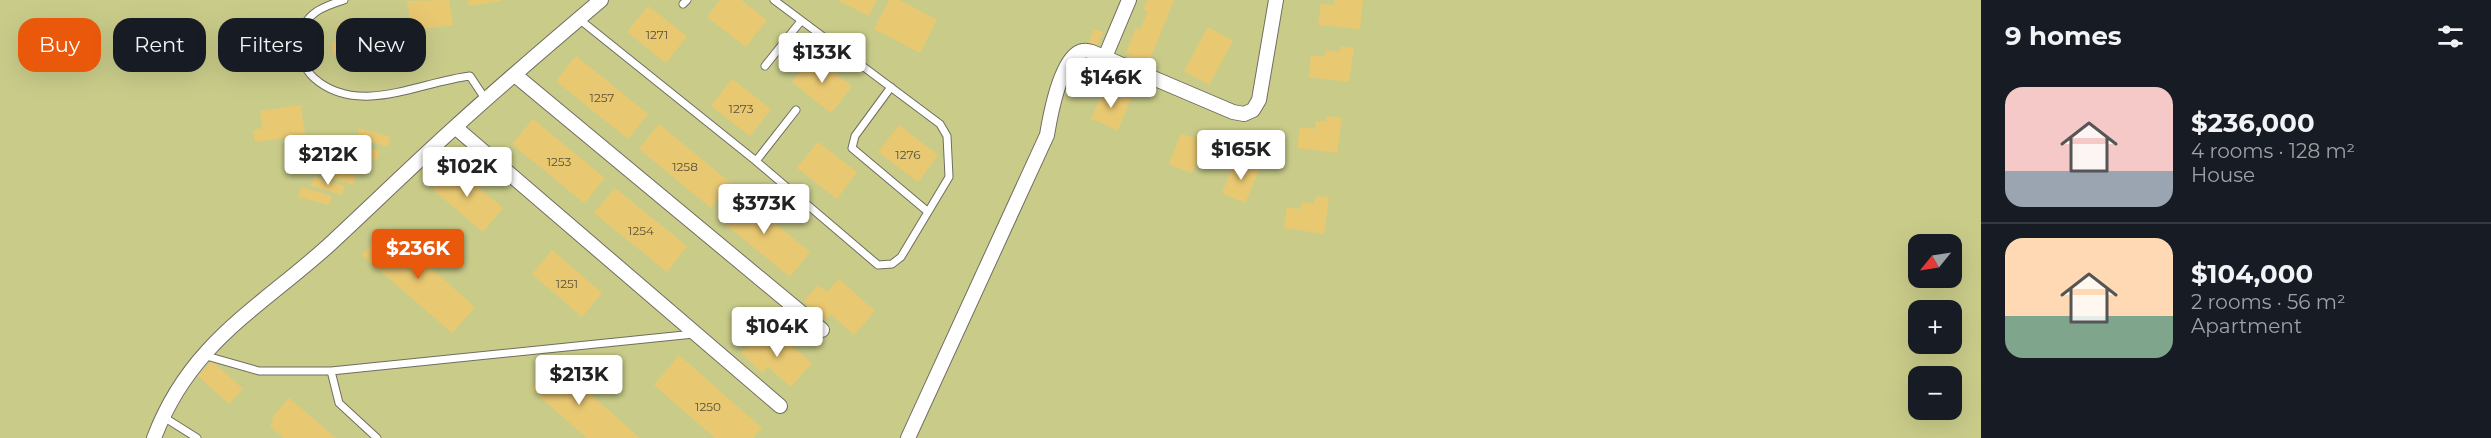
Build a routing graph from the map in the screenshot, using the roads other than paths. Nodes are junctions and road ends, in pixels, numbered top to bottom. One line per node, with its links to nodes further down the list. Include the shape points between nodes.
1 (344, 0): 12 (lane, via 310,15 301,34 300,54 307,72 320,83 351,96 376,96 470,76)
2 (601, 0): 6 (street)
3 (774, 0): 7 (lane)
4 (1129, 0): 8 (street)
5 (1276, 0): 8 (street, via 1259,100 1254,110 1244,114)
6 (579, 19): 10 (street); 15 (lane)
7 (801, 21): 9 (lane); 11 (lane)
8 (1105, 57): 26 (street, via 1082,51 1073,56 1059,83 1047,135)
9 (765, 66)
10 (515, 75): 12 (street); 17 (street)
11 (891, 87): 16 (lane, via 940,124 947,136 949,177); 16 (lane, via 855,136 852,148)
12 (486, 100): 14 (street)
13 (796, 110): 15 (lane)
14 (455, 127): 18 (street); 19 (street, via 326,247 234,322)
15 (756, 161): 16 (lane, via 879,265 891,264 901,257)
16 (927, 211)
17 (822, 330)
18 (695, 334): 20 (lane); 21 (street)
19 (203, 355): 20 (lane, via 259,370); 22 (street)
20 (331, 371): 25 (lane, via 339,403)
21 (780, 406)
22 (162, 416): 23 (street); 24 (lane)
23 (154, 438)
24 (196, 438)
25 (378, 438)
26 (908, 438)

